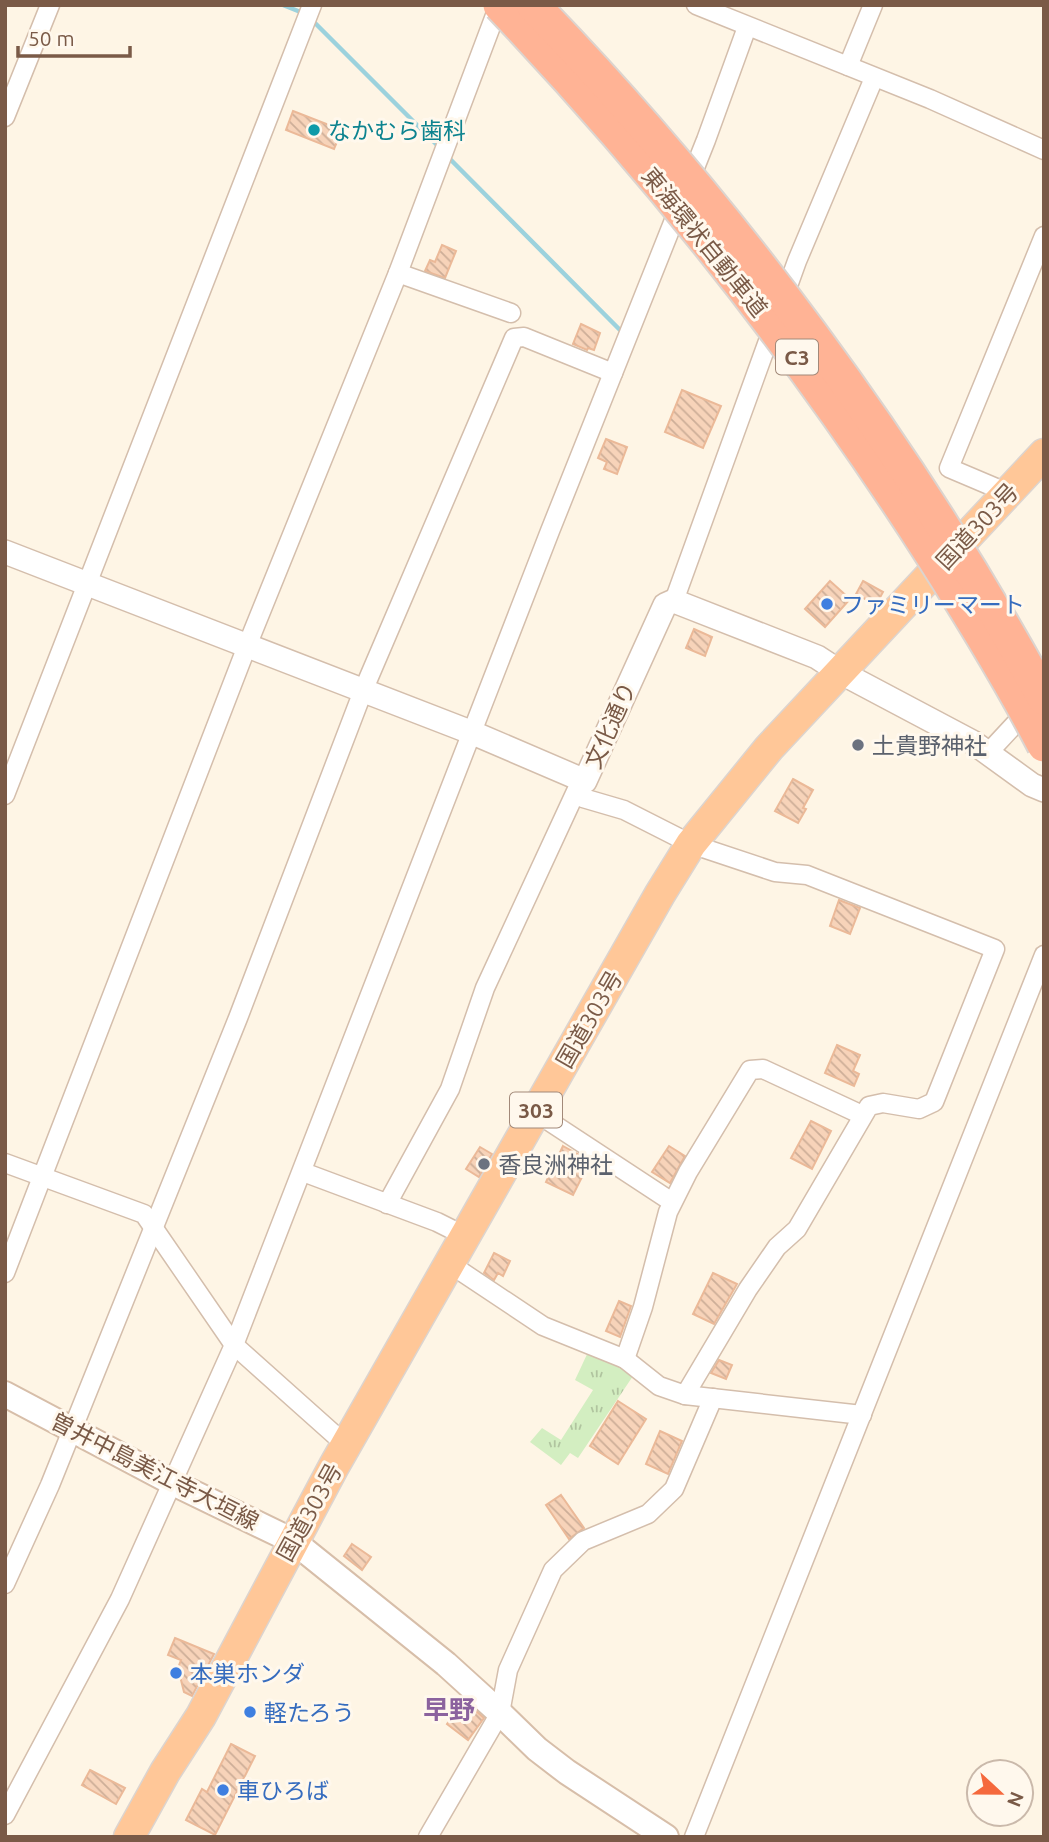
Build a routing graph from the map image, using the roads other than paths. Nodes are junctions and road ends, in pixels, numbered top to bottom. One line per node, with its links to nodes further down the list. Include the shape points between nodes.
1 (50, 5): 10 (street)
2 (312, 5): 19 (street)
3 (499, 5): 13 (street); 27 (highway, 東海環状自動車道 / C3, bridge, via 720,257 801,363 964,604)
4 (533, 5): 24 (highway, 東海環状自動車道 / C3, bridge, via 663,149 839,372 1003,622)
5 (696, 5): 7 (street)
6 (873, 5): 8 (street)
7 (747, 27): 8 (street); 15 (street)
8 (848, 66): 9 (street)
9 (874, 78): 11 (street); 20 (street, via 797,261)
10 (5, 117)
11 (1044, 150)
12 (1044, 236): 17 (street, via 949,468)
13 (398, 273): 14 (street); 21 (street)
14 (511, 313)
15 (613, 373): 23 (street, via 524,337 514,338); 26 (street)
16 (1044, 454): 17 (highway, 国道303号 / 303)
17 (1008, 493): 22 (highway, 国道303号 / 303)
18 (5, 552): 19 (street, 文化通り)
19 (88, 584): 21 (street, 文化通り); 30 (street)
20 (674, 601): 22 (street, via 817,657); 26 (street, 文化通り, via 665,605 585,781)
21 (247, 646): 23 (street, 文化通り); 37 (street)
22 (840, 672): 28 (street); 31 (highway, 国道303号 / 303, via 769,748)
23 (363, 691): 26 (street, 文化通り); 40 (street)
24 (1044, 698)
25 (1044, 706): 28 (street, via 1014,725)
26 (473, 733): 36 (street)
27 (1044, 745)
28 (988, 753): 29 (street)
29 (1044, 790)
30 (5, 795)
31 (691, 844): 33 (highway, 国道303号 / 303); 34 (street, via 775,872 807,875 995,949 934,1102 919,1109 883,1102 869,1106); 39 (street, via 624,810 583,798 579,786 485,988 450,1089)
32 (1044, 955): 49 (street)
33 (535, 1112): 38 (street); 41 (highway, 国道303号 / 303)
34 (862, 1115): 38 (street, via 763,1069 750,1070); 47 (street, via 797,1229 777,1247 729,1318)
35 (5, 1163): 37 (street)
36 (303, 1172): 39 (street); 44 (street)
37 (43, 1177): 40 (street, via 144,1214); 43 (street)
38 (672, 1202): 45 (street)
39 (387, 1204): 41 (street)
40 (153, 1227): 44 (street); 50 (street)
41 (465, 1236): 42 (highway, 国道303号 / 303)
42 (450, 1264): 45 (street, via 543,1326); 51 (highway, 国道303号 / 303)
43 (5, 1273)
44 (234, 1345): 51 (street); 52 (street)
45 (625, 1359): 47 (street, via 659,1386)
46 (5, 1394): 50 (main road, 曽井中島美江寺大垣線)
47 (685, 1395): 48 (street)
48 (713, 1398): 49 (street); 55 (street, via 674,1489 648,1514 583,1541 553,1570 508,1670)
49 (862, 1415): 60 (street)
50 (71, 1429): 52 (main road, 曽井中島美江寺大垣線); 54 (street)
51 (346, 1445): 53 (highway, 国道303号 / 303)
52 (173, 1483): 53 (main road, 曽井中島美江寺大垣線); 56 (street, via 120,1599)
53 (293, 1541): 55 (main road, 曽井中島美江寺大垣線); 57 (highway, 国道303号 / 303, via 201,1716)
54 (5, 1584)
55 (500, 1713): 58 (street); 59 (main road, 曽井中島美江寺大垣線, via 567,1772)
56 (5, 1815)
57 (129, 1837)
58 (428, 1837)
59 (666, 1837)
60 (694, 1837)

